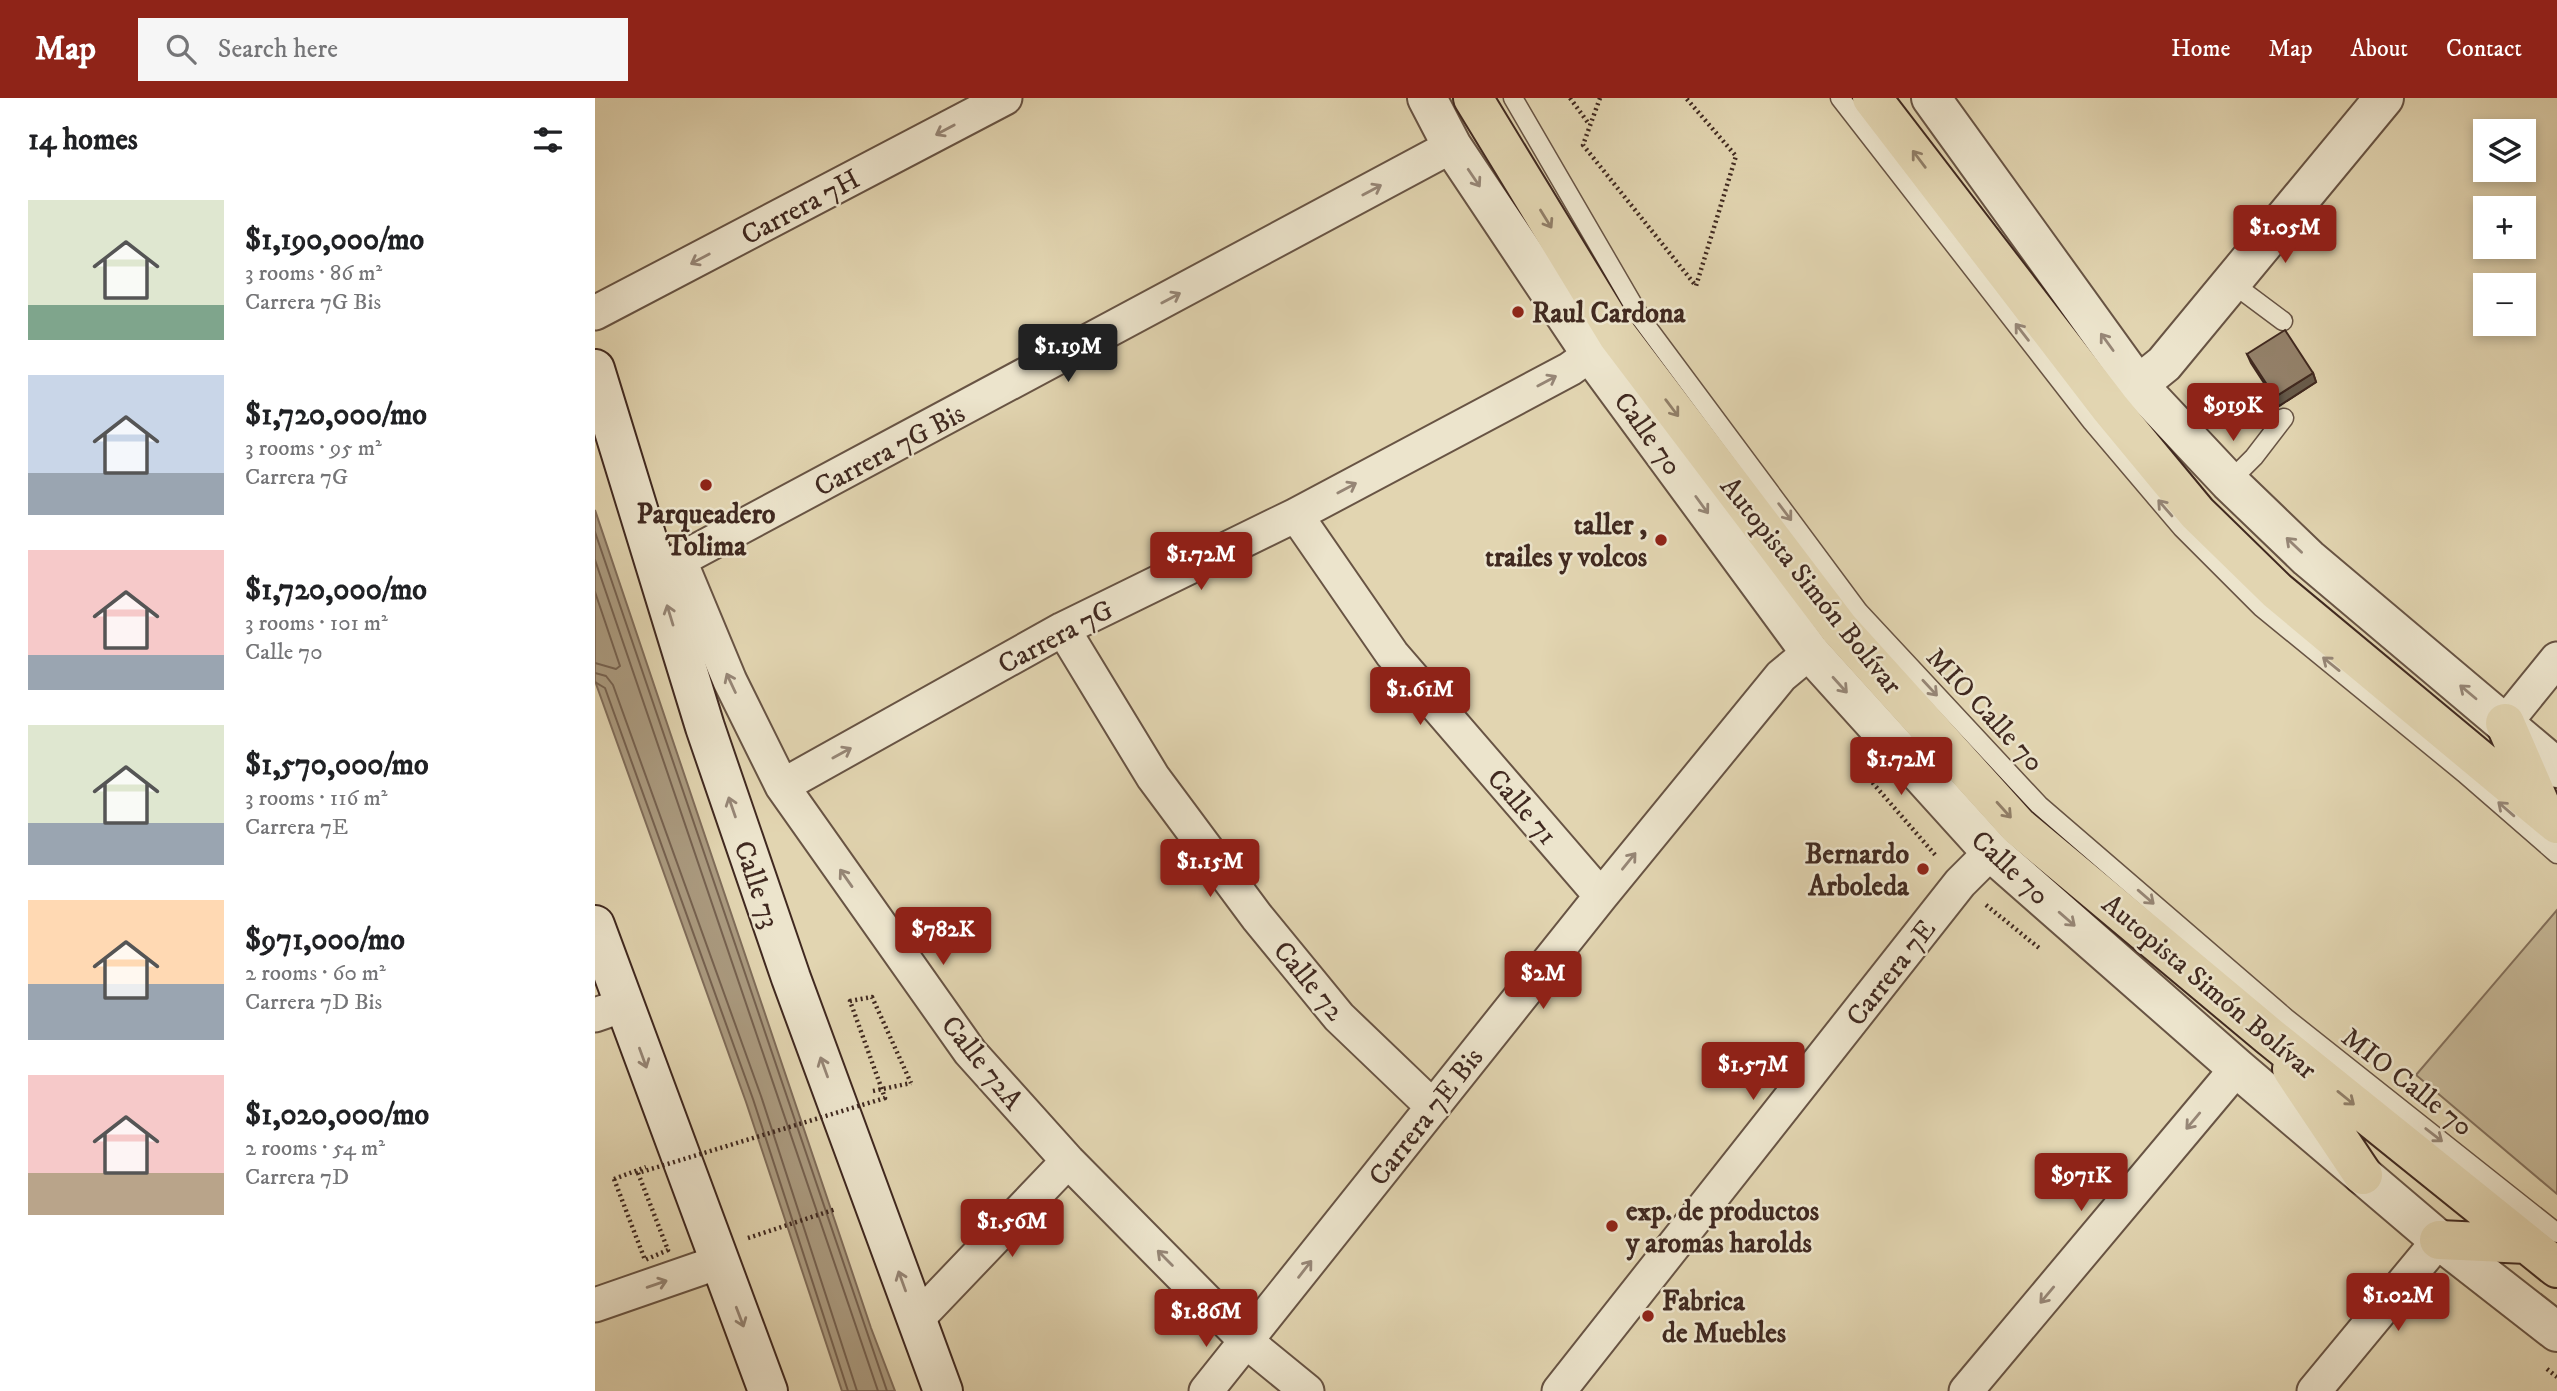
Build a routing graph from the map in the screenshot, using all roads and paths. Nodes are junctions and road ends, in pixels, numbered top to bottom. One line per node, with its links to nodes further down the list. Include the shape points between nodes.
1 (1005, 98): 15 (street, Carrera 7H, one-way to 15)
2 (1427, 98): 13 (street, Calle 70)
3 (1473, 98): 36 (highway, Autopista Simón Bolívar, one-way to 36, via 1618,336 1839,628 2018,826)
4 (1513, 98): 45 (lane, MIO Calle 70, one-way to 45, via 1643,320 1859,612 2039,805)
5 (1570, 98): 12 (path)
6 (1599, 98): 12 (path)
7 (1686, 98): 12 (path, via 1736,156 1696,286 1583,145)
8 (1840, 98): 32 (lane, one-way to 8, via 2261,607 2182,528 2092,422)
9 (1872, 98): 30 (highway, one-way to 9, via 2277,591 2197,513 2109,408)
10 (1931, 98): 19 (street, one-way to 10)
11 (2384, 98): 14 (street)
12 (1589, 125)
13 (1452, 146): 17 (street, Calle 70, one-way to 17); 23 (street, Carrera 7G Bis, one-way to 13)
14 (2232, 283): 16 (lane); 19 (street, via 2164,364)
15 (595, 313)
16 (2283, 321)
17 (1591, 354): 22 (street, Carrera 7G, one-way to 17); 25 (street, Calle 70, one-way to 25)
18 (595, 369): 23 (street, Calle 73)
19 (2138, 385): 21 (street)
20 (2284, 418): 21 (lane)
21 (2229, 482): 27 (street, one-way to 21, via 2308,558)
22 (1296, 515): 24 (street, Carrera 7G); 33 (street, Calle 71, via 1392,654)
23 (669, 567): 29 (street, Calle 72A, one-way to 23); 50 (street, Calle 73, one-way to 23, via 705,727)
24 (1063, 629): 29 (street, Carrera 7G, one-way to 24); 39 (street, Calle 72, via 1153,777 1257,916 1339,1017)
25 (1810, 652): 31 (street, Calle 70, one-way to 31); 33 (street, Carrera 7E Bis, one-way to 25, via 1781,676)
26 (2557, 659): 27 (street)
27 (2505, 723): 28 (street); 30 (highway)
28 (2557, 768)
29 (782, 786): 40 (street, Calle 72A, one-way to 29, via 970,1052)
30 (2550, 818)
31 (1991, 852): 37 (street, Calle 70, one-way to 37); 57 (street, Carrera 7E, via 1960,883)
32 (2557, 854)
33 (1601, 896): 39 (street, Carrera 7E Bis)
34 (595, 925): 35 (street)
35 (609, 1010): 47 (street, one-way to 47)
36 (2269, 1036): 42 (highway); 45 (highway, Autopista Simón Bolívar, one-way to 45)
37 (2237, 1069): 42 (street, Calle 70); 58 (street, one-way to 58)
38 (871, 1091): 41 (path, bridge, via 911,1083 872,997 850,1001 885,1098 638,1173 668,1250 645,1260 614,1179)
39 (1433, 1107): 52 (street, Carrera 7E Bis, one-way to 39)
40 (1068, 1161): 50 (street); 52 (street, Calle 72A, one-way to 40)
41 (646, 1167)
42 (2363, 1175): 46 (street, Calle 70)
43 (840, 1207): 44 (path)
44 (778, 1228)
45 (2542, 1238): 46 (highway); 48 (highway, Autopista Simón Bolívar)
46 (2439, 1240): 51 (street, Calle 70); 59 (street)
47 (719, 1262): 49 (street, one-way to 47); 53 (street, one-way to 53)
48 (2557, 1268)
49 (595, 1305)
50 (916, 1320): 54 (street, Calle 73)
51 (2557, 1332)
52 (1247, 1342): 55 (street, Carrera 7E Bis); 56 (street, Calle 72A)
53 (768, 1391)
54 (943, 1391)
55 (1206, 1391)
56 (1307, 1391)
57 (1559, 1391)
58 (1966, 1391)
59 (2314, 1391)

